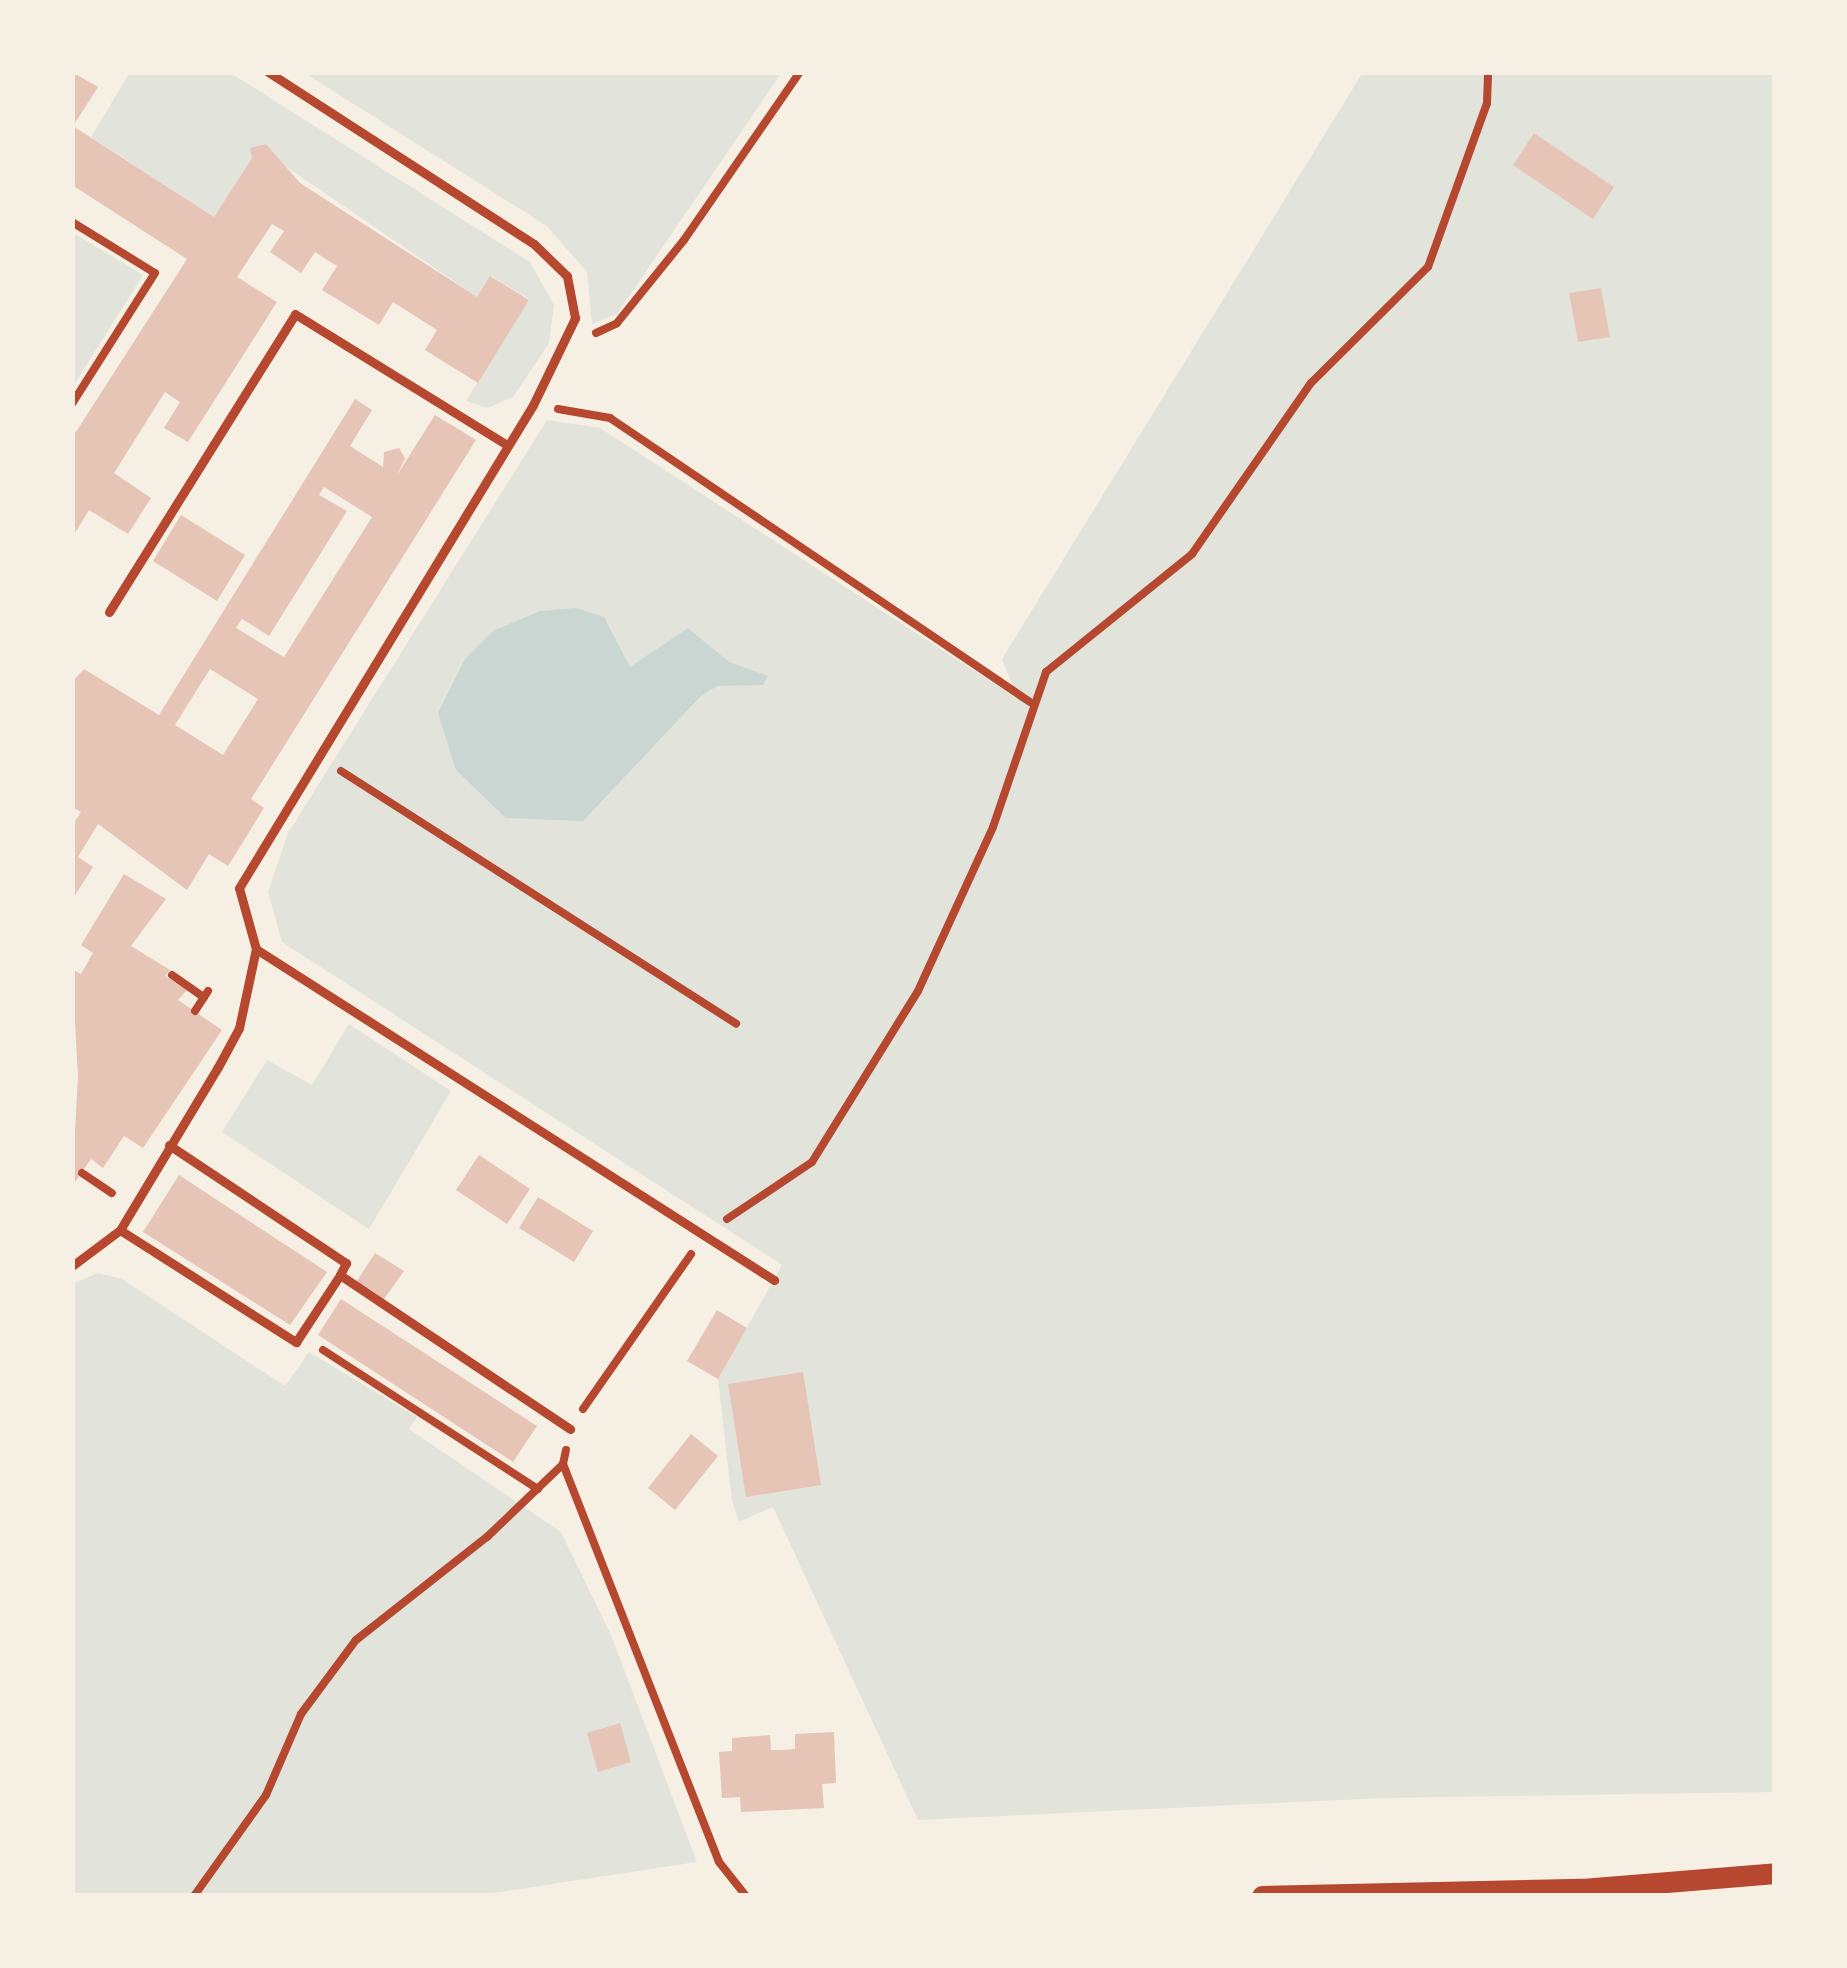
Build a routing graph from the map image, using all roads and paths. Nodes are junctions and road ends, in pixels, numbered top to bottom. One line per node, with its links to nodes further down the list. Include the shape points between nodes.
1 (268, 72): 5 (lane, via 534,244 566,276 575,317)
2 (800, 72): 5 (path, via 617,323)
3 (1488, 72): 10 (path, via 1487,103 1427,267 1310,383 1192,554 1046,672)
4 (72, 222): 6 (path, via 155,273)
5 (562, 349): 7 (lane)
6 (72, 404)
7 (533, 406): 8 (lane); 10 (path, via 610,418)
8 (504, 443): 9 (lane, via 296,314); 11 (lane)
9 (109, 613)
10 (1030, 702): 20 (path, via 993,827 918,991 812,1162)
11 (315, 754): 12 (lane, via 239,888); 15 (path)
12 (256, 949): 16 (lane, via 239,1028); 20 (lane)
13 (172, 976): 14 (path, via 206,994)
14 (195, 1011)
15 (736, 1024)
16 (169, 1145): 19 (lane); 22 (lane, via 346,1263)
17 (82, 1172): 18 (path)
18 (103, 1186)
19 (119, 1230): 21 (lane); 24 (lane)
20 (706, 1233): 23 (lane); 25 (path)
21 (72, 1266)
22 (340, 1275): 24 (lane); 25 (lane)
23 (774, 1280)
24 (296, 1342): 27 (path, via 315,1345)
25 (570, 1429): 26 (path)
26 (563, 1464): 27 (path); 30 (path, via 719,1862)
27 (538, 1489): 29 (path, via 356,1640 301,1714 266,1796)
28 (1775, 1873): 31 (street, via 1582,1888)
29 (194, 1896)
30 (746, 1896)
31 (1262, 1896)

